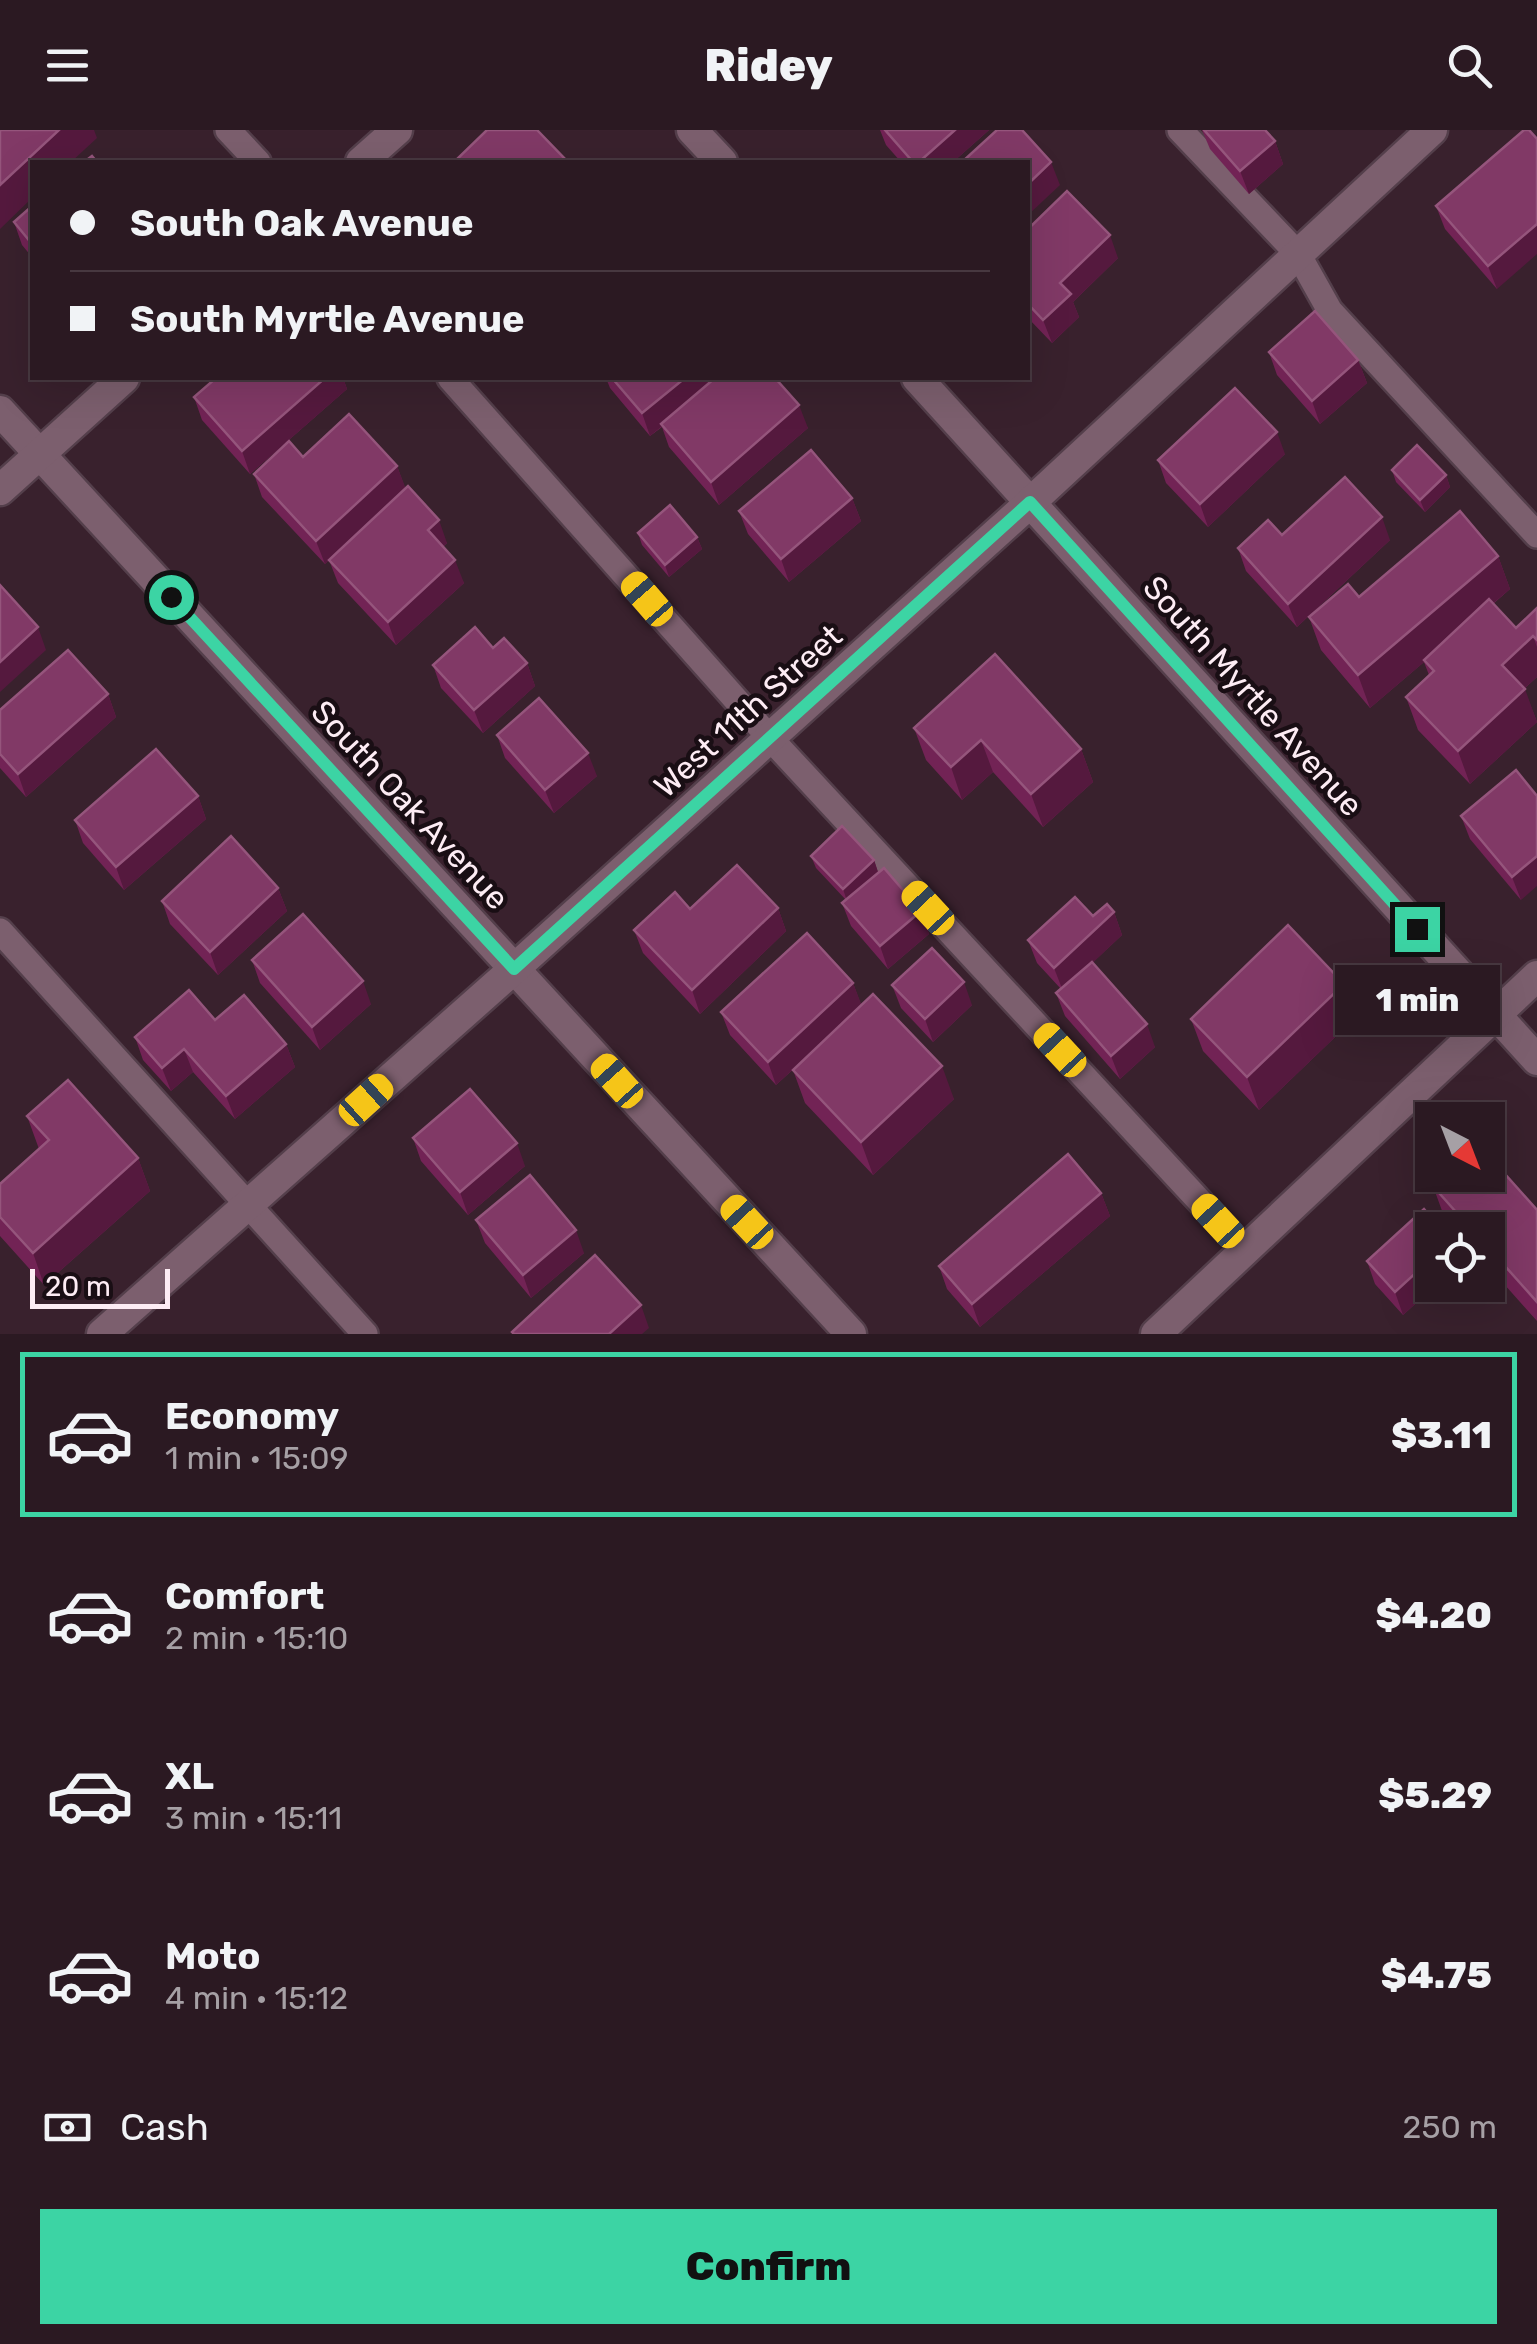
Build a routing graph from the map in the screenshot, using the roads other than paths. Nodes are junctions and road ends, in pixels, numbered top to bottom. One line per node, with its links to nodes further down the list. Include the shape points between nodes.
1 (228, 130): 6 (lane)
2 (396, 130): 7 (street)
3 (692, 130): 8 (street)
4 (1180, 130): 9 (lane)
5 (1432, 130): 9 (street, West 11th Street)
6 (256, 160)
7 (363, 160)
8 (720, 160)
9 (1298, 254): 16 (street, West 11th Street); 17 (lane, via 1330,311)
10 (122, 380): 14 (street)
11 (452, 380): 18 (lane)
12 (919, 380): 16 (street, South Myrtle Avenue)
13 (0, 410): 14 (street, South Oak Avenue)
14 (40, 454): 15 (street); 20 (street, South Oak Avenue)
15 (0, 490)
16 (1030, 502): 18 (street, West 11th Street); 22 (street, South Myrtle Avenue)
17 (1537, 535)
18 (770, 738): 20 (street, West 11th Street); 25 (lane)
19 (0, 931): 24 (lane)
20 (514, 969): 24 (street, West 11th Street); 28 (street, South Oak Avenue)
21 (1537, 976): 22 (street)
22 (1494, 1014): 23 (street, South Myrtle Avenue); 25 (street)
23 (1537, 1060)
24 (247, 1206): 26 (street, West 11th Street); 27 (lane)
25 (1245, 1250): 29 (street)
26 (102, 1334)
27 (365, 1334)
28 (851, 1334)
29 (1156, 1334)

